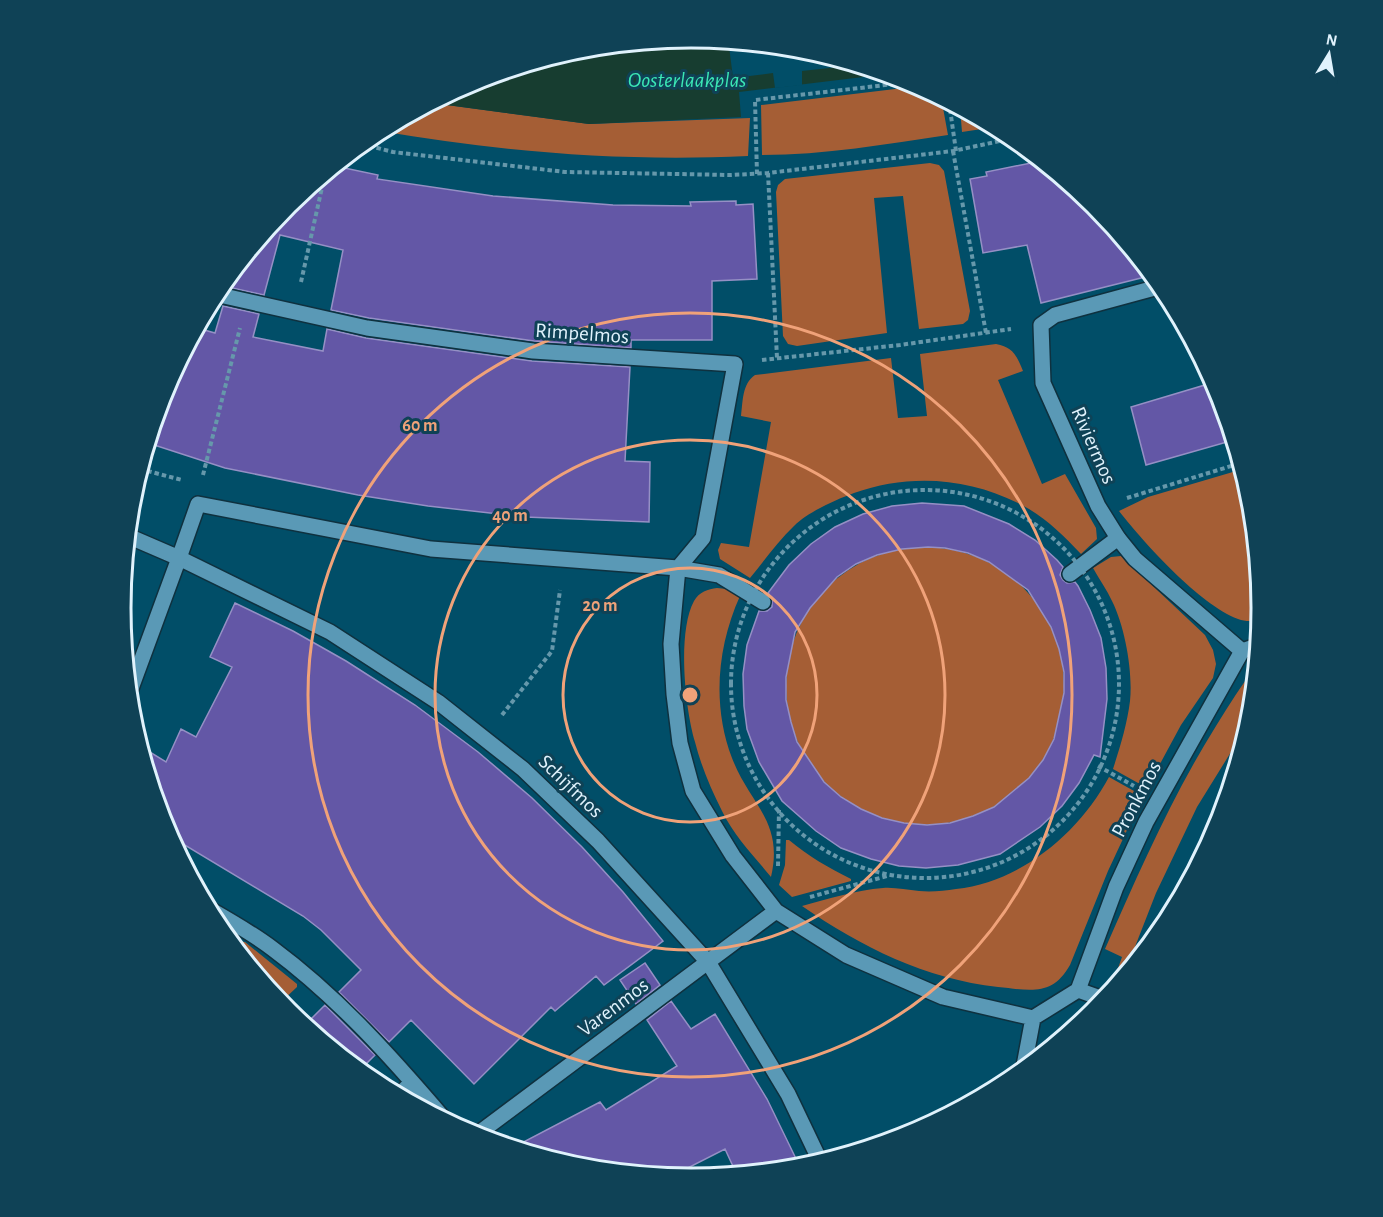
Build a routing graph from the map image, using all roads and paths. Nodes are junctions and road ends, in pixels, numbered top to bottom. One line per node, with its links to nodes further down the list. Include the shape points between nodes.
1 (889, 85): 7 (path, via 755,100)
2 (950, 112): 5 (path)
3 (1001, 141): 5 (path)
4 (373, 147): 7 (path, via 565,172)
5 (955, 151): 6 (path); 14 (path)
6 (768, 173): 7 (path); 15 (path)
7 (757, 174)
8 (322, 187): 12 (path)
9 (1152, 289): 13 (street, via 1055,315)
10 (225, 297): 11 (street, Rimpelmos)
11 (247, 302): 12 (street, Rimpelmos); 19 (path)
12 (295, 312): 16 (street, Rimpelmos, via 367,328 533,351)
13 (1041, 325): 14 (path); 21 (street, Riviermos, via 1043,383)
14 (986, 333): 15 (path)
15 (777, 358): 16 (path)
16 (735, 364): 26 (street, via 704,538)
17 (1234, 465): 21 (path)
18 (148, 471): 19 (path)
19 (201, 485): 20 (path)
20 (198, 504): 24 (street); 25 (street, via 432,549)
21 (1098, 507): 22 (street, Riviermos)
22 (1118, 538): 27 (street); 30 (street, Riviermos, via 1135,558)
23 (136, 539): 24 (street, Schijfmos)
24 (179, 558): 31 (street); 32 (street, Schijfmos, via 330,632 438,702)
25 (564, 559): 26 (street); 32 (path, via 552,651)
26 (678, 568): 28 (street, via 719,575); 36 (street, via 671,644 680,743 693,791 733,856)
27 (1075, 570): 28 (path, via 1033,521 973,495 908,489 845,506 790,542); 33 (path, via 1110,623 1119,686 1108,748)
28 (757, 598): 35 (path, via 731,655 732,718 754,777 793,828 847,862)
29 (1251, 648): 30 (street)
30 (1242, 651): 34 (street, Pronkmos)
31 (135, 677)
32 (484, 739): 38 (street, Schijfmos, via 523,769 598,842)
33 (1098, 766): 34 (path); 35 (path, via 1077,804 1057,828 1031,848 973,875 941,880)
34 (1159, 799): 39 (street, Pronkmos, via 1116,887)
35 (889, 876): 36 (path)
36 (776, 911): 38 (street, Varenmos); 41 (street, via 846,955 943,997)
37 (224, 918): 43 (street, via 313,981 358,1022)
38 (708, 962): 46 (street, Varenmos); 47 (street, Schijfmos, via 788,1094)
39 (1078, 990): 40 (street); 41 (street)
40 (1096, 996)
41 (1033, 1018): 42 (street)
42 (1025, 1059)
43 (412, 1082): 44 (street); 45 (street)
44 (404, 1090)
45 (432, 1105)
46 (485, 1129)
47 (817, 1154)

